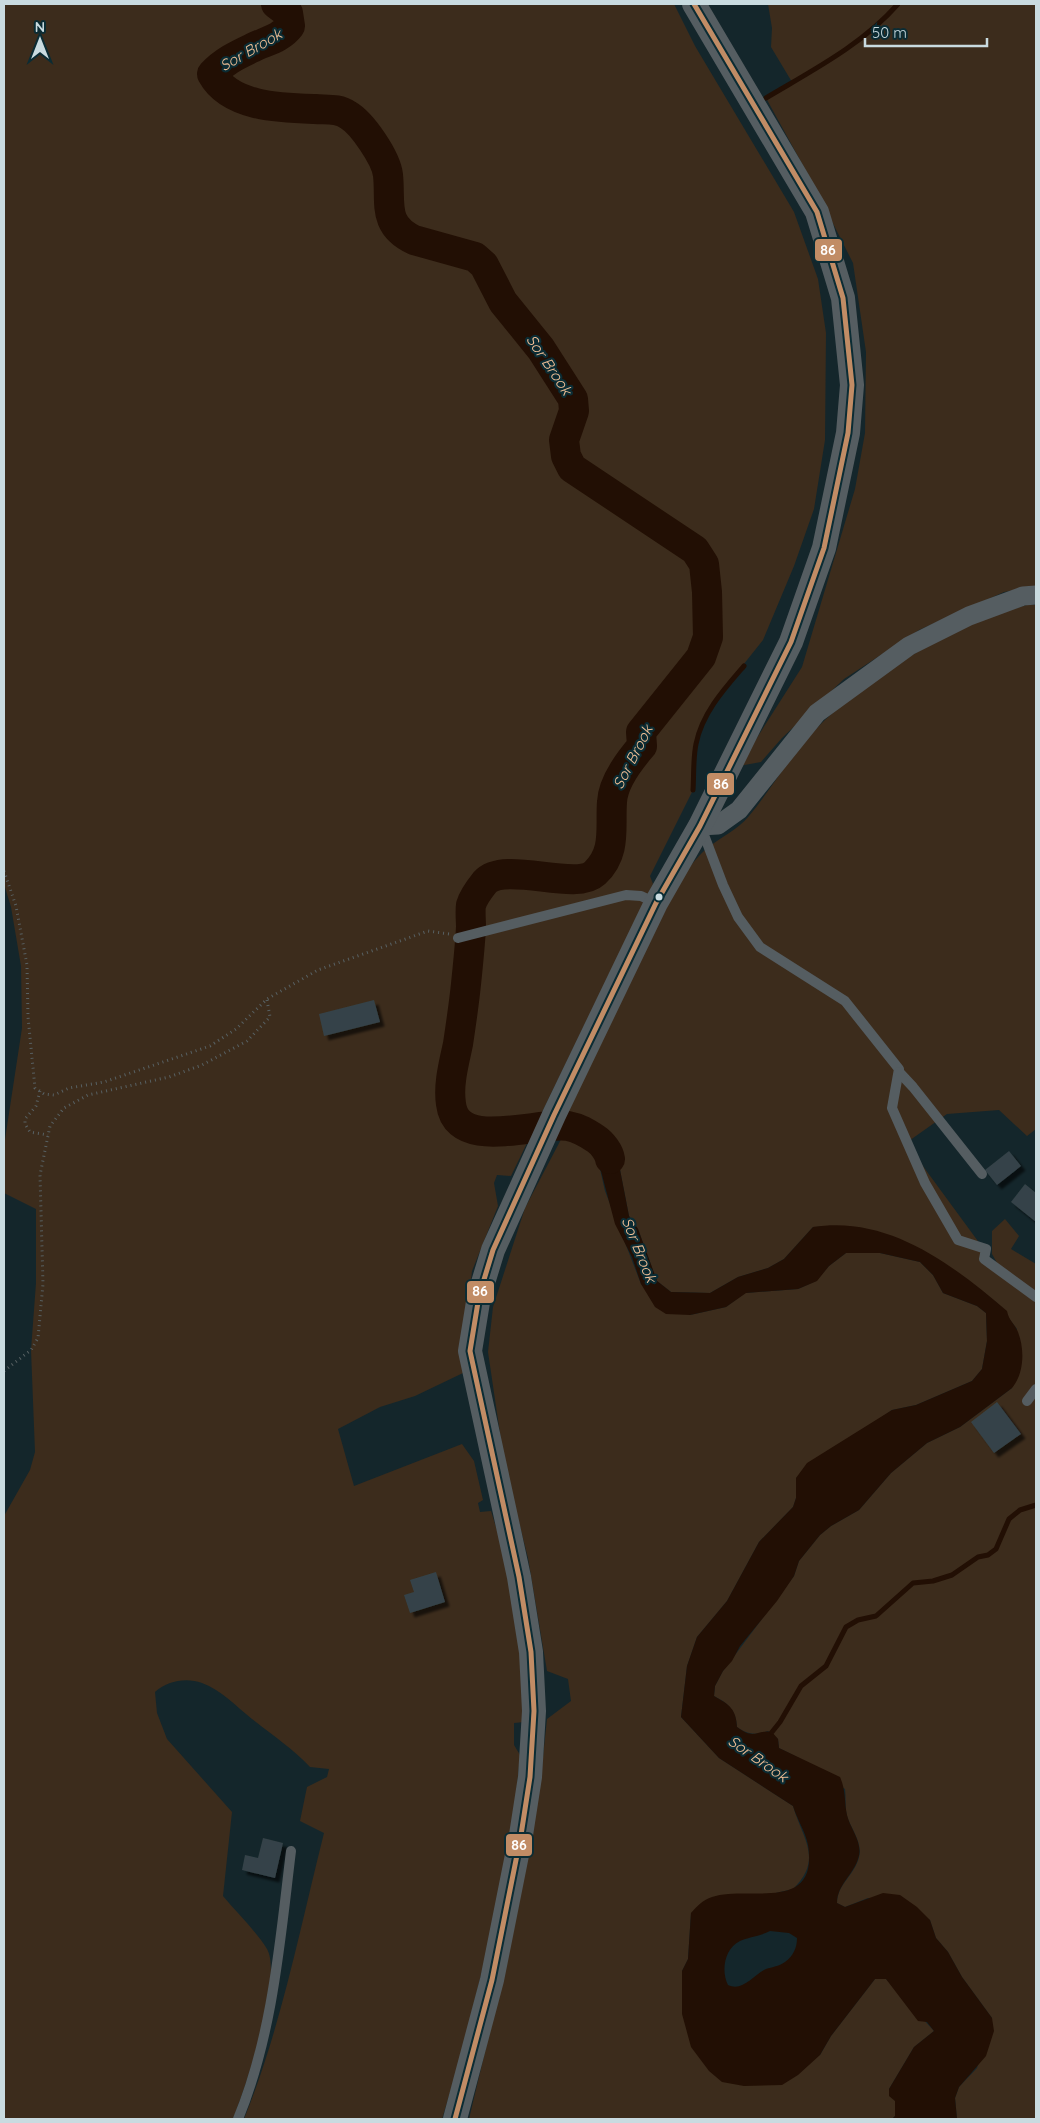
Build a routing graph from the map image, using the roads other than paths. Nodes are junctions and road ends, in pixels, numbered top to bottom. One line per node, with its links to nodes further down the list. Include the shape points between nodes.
1 (694, 4): 3 (street, via 817,212 843,298 852,385 848,433 824,548 791,642)
2 (1036, 595): 3 (street, via 1024,596 969,616 909,646 817,713 739,810 718,824)
3 (700, 826): 4 (street); 6 (lane, via 738,917 760,947 844,1001)
4 (656, 903): 5 (lane, via 641,896 626,895); 13 (street, via 493,1250 479,1296 470,1351 519,1577 531,1652 534,1711 530,1777 521,1835 492,1980)
5 (458, 938)
6 (899, 1072): 7 (lane); 8 (lane, via 892,1108 944,1219 958,1240 986,1249 984,1259)
7 (982, 1174)
8 (1036, 1297)
9 (1036, 1389): 10 (lane)
10 (1027, 1401)
11 (291, 1851): 12 (lane, via 273,1996 265,2034)
12 (238, 2119)
13 (455, 2119)

